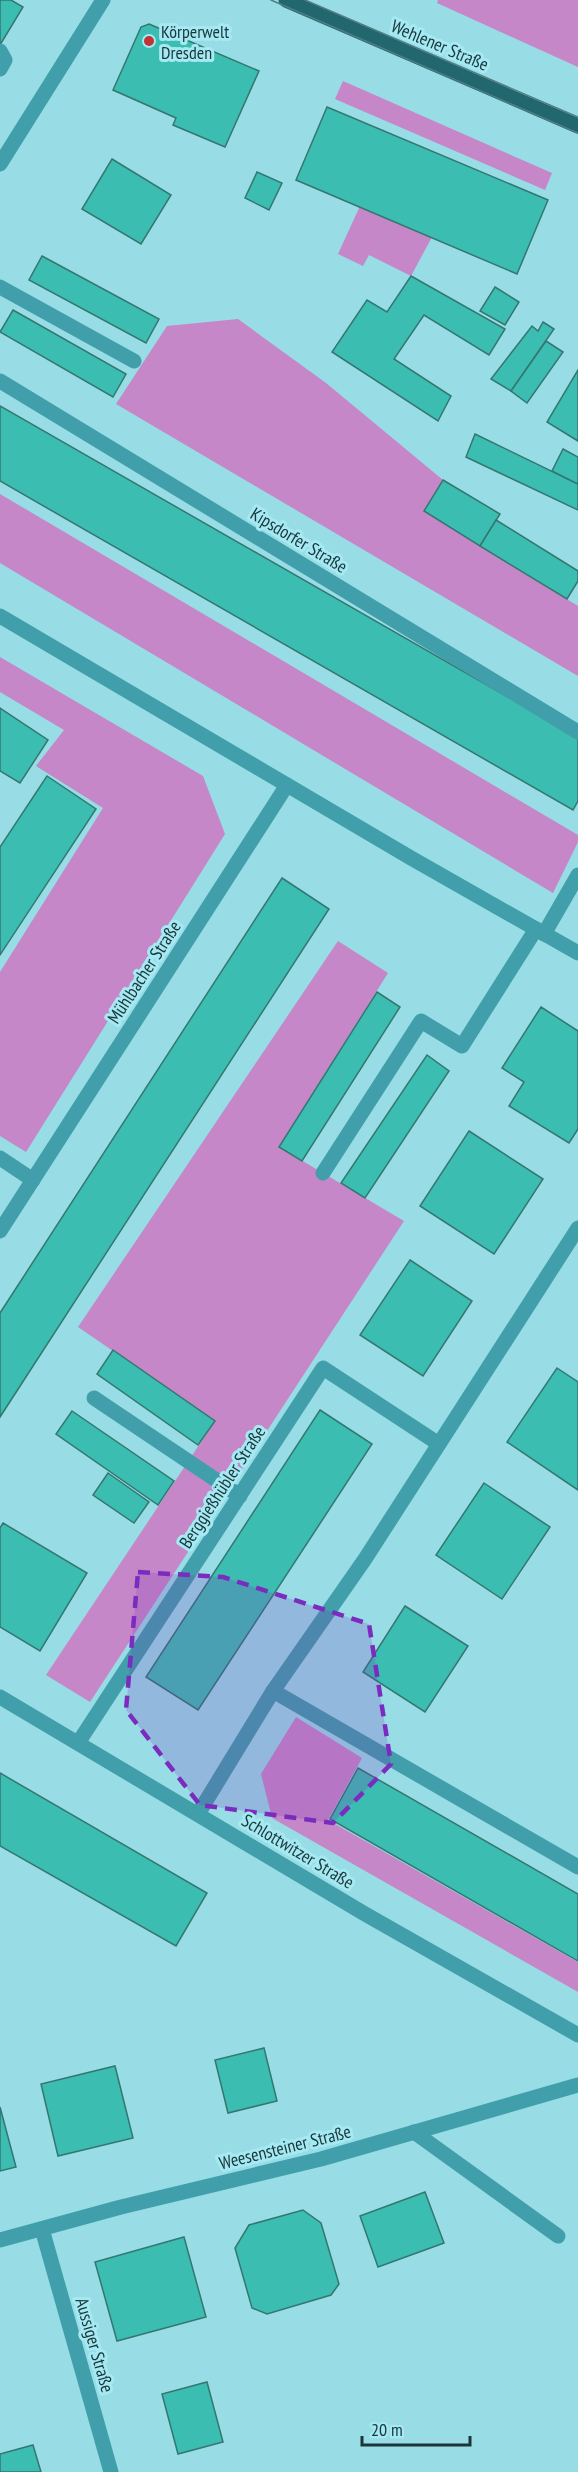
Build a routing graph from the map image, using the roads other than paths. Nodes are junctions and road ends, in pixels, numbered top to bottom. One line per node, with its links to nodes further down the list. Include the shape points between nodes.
1 (103, 0): 6 (street)
2 (286, 0): 5 (main road, Wehlener Straße)
3 (0, 51): 4 (street, via 5,60)
4 (0, 69)
5 (578, 126)
6 (1, 161)
7 (0, 287): 8 (street)
8 (134, 361)
9 (0, 381): 11 (street, Kipsdorfer Straße)
10 (0, 616): 12 (street)
11 (578, 732)
12 (287, 785): 14 (street); 18 (street, Mühlbacher Straße)
13 (578, 875): 14 (street)
14 (540, 932): 15 (street); 17 (street, via 462,1046 420,1021)
15 (578, 953)
16 (0, 1158): 18 (street)
17 (323, 1173)
18 (33, 1180): 20 (street, Mühlbacher Straße)
19 (578, 1228): 22 (street)
20 (0, 1231)
21 (94, 1398): 23 (street)
22 (439, 1444): 23 (street, Berggießhübler Straße, via 323,1368); 24 (street)
23 (240, 1496): 26 (street, Berggießhübler Straße)
24 (273, 1691): 27 (street); 28 (street)
25 (0, 1697): 26 (street, Schlottwitzer Straße)
26 (78, 1743): 27 (street, Schlottwitzer Straße)
27 (198, 1814): 29 (street, Schlottwitzer Straße)
28 (578, 1867)
29 (578, 2035)
30 (578, 2085): 31 (street, Weesensteiner Straße)
31 (414, 2132): 32 (street, Weesensteiner Straße); 33 (street)
32 (42, 2229): 34 (street, Weesensteiner Straße); 35 (street, Aussiger Straße)
33 (558, 2236)
34 (0, 2240)
35 (111, 2472)

